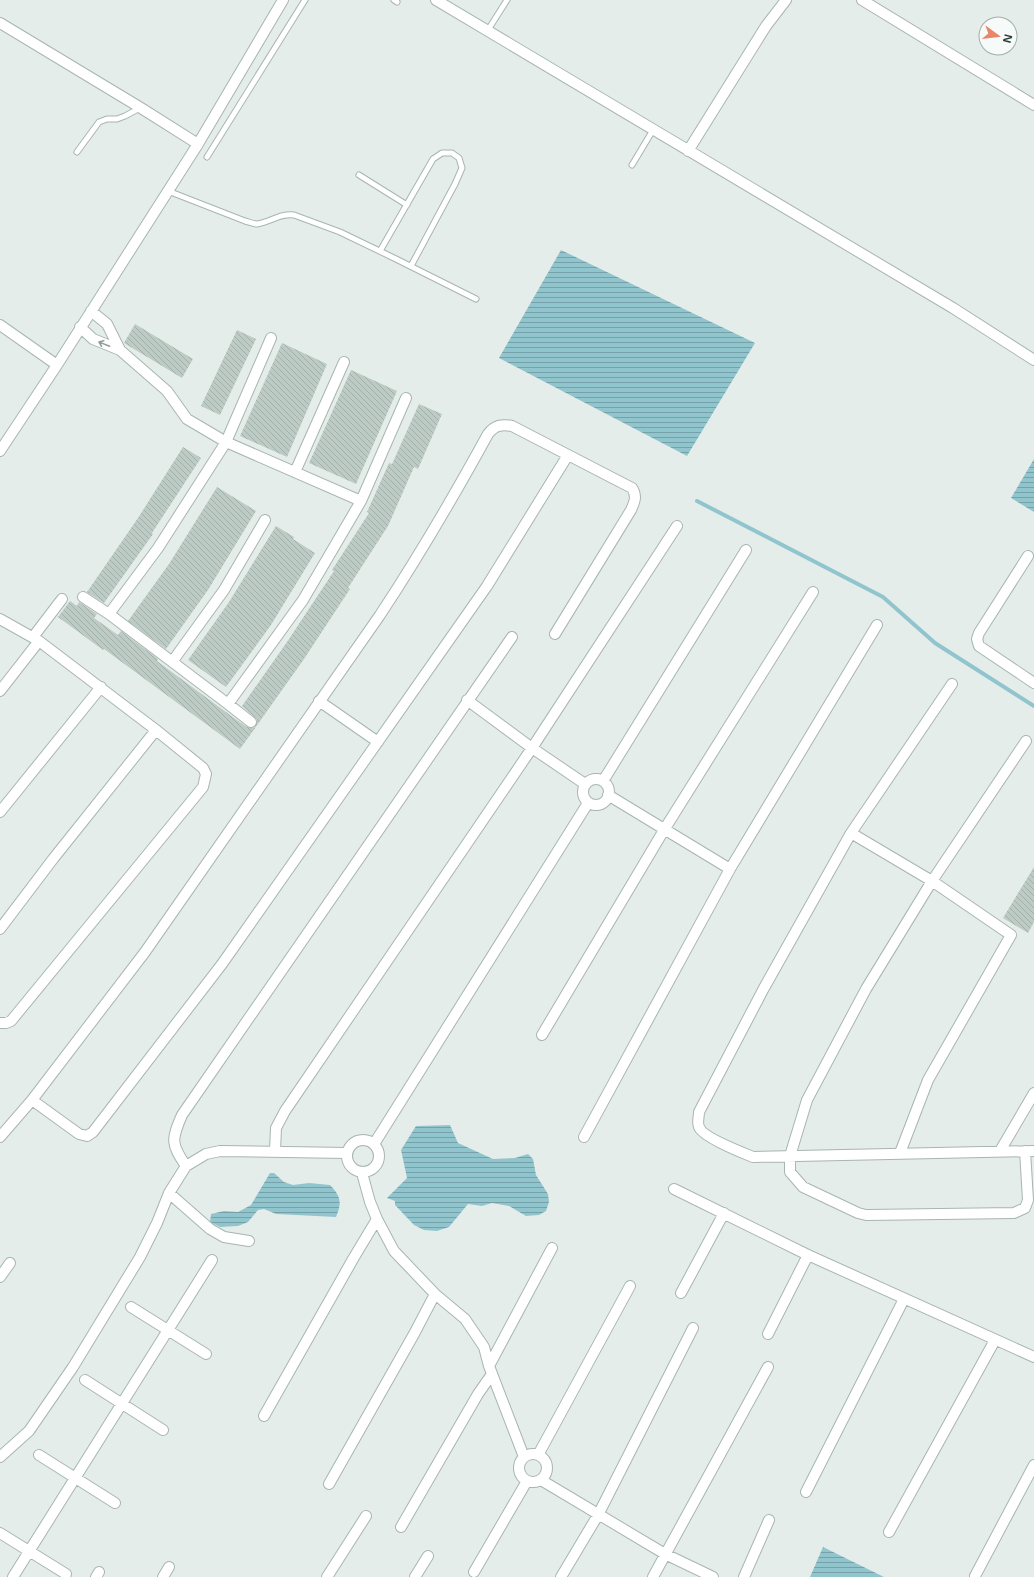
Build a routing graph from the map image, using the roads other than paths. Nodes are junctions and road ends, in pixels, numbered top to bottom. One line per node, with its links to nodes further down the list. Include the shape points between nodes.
1 (284, 0): 12 (street)
2 (305, 0): 15 (lane)
3 (436, 0): 8 (street)
4 (507, 0): 8 (lane)
5 (786, 0): 13 (street, via 766,26)
6 (862, 0): 9 (street)
7 (0, 23): 10 (street)
8 (488, 30): 11 (street)
9 (1034, 105)
10 (141, 108): 12 (street); 14 (lane, via 117,119 99,122)
11 (653, 130): 13 (street); 16 (lane)
12 (198, 144): 18 (street)
13 (688, 151): 28 (street, via 953,308)
14 (77, 152)
15 (207, 157)
16 (632, 165)
17 (359, 175): 19 (lane)
18 (168, 190): 20 (lane, via 256,224 279,216 294,215 340,232); 23 (street)
19 (407, 205): 20 (lane); 21 (lane, via 433,160 442,152 452,153 459,158 462,168 456,184)
20 (380, 251): 21 (lane)
21 (410, 266): 22 (lane)
22 (476, 299)
23 (91, 311): 25 (street); 27 (street, via 107,324)
24 (0, 325): 30 (street)
25 (80, 327): 27 (street, one-way to 25, via 93,339); 30 (street)
26 (271, 338): 32 (street)
27 (120, 350): 32 (street, via 167,391 187,419)
28 (1034, 360)
29 (344, 362): 35 (street)
30 (57, 365): 33 (street)
31 (406, 398): 36 (street)
32 (226, 442): 35 (street); 44 (street, via 158,548)
33 (0, 451)
34 (568, 456): 47 (street, via 632,488 635,500); 56 (street, via 512,426 498,425 493,428 415,562); 61 (street, via 487,586)
35 (295, 472): 36 (street)
36 (361, 501): 57 (street, via 303,600)
37 (266, 520): 50 (street, via 224,590)
38 (677, 526): 62 (street)
39 (746, 550): 63 (street)
40 (1028, 556): 51 (street, via 978,633 977,639 979,646)
41 (813, 592): 68 (street)
42 (83, 597): 44 (street)
43 (62, 599): 49 (street)
44 (109, 614): 50 (street)
45 (0, 619): 49 (street)
46 (877, 625): 70 (street)
47 (555, 634)
48 (512, 638): 55 (street)
49 (36, 639): 53 (street); 54 (street)
50 (172, 662): 57 (street)
51 (1034, 683)
52 (952, 684): 69 (street)
53 (101, 687): 59 (street); 67 (street)
54 (0, 691)
55 (467, 700): 62 (street); 86 (street, via 182,1115 173,1140 175,1150)
56 (319, 701): 61 (street); 76 (street, via 145,952)
57 (228, 704): 58 (street)
58 (251, 722)
59 (156, 730): 72 (street); 73 (street, via 203,768 206,774 203,787 11,1021)
60 (1026, 741): 71 (street)
61 (378, 742): 76 (street, via 222,964 93,1132 87,1136 80,1134)
62 (532, 748): 64 (street); 80 (street, via 285,1111 276,1128)
63 (603, 781): 64 (street, via 597,778); 65 (street, via 608,787)
64 (585, 784): 66 (street, via 583,791)
65 (608, 796): 66 (street, via 604,802 596,805); 68 (street)
66 (588, 803): 79 (street)
67 (0, 812)
68 (664, 830): 70 (street); 74 (street)
69 (851, 833): 71 (street); 85 (street, via 764,988 699,1112 699,1127 704,1134 738,1151 753,1157)
70 (730, 869): 77 (street)
71 (932, 881): 84 (street, via 1011,935 928,1080); 85 (street, via 866,989 808,1100)
72 (0, 929)
73 (0, 1023)
74 (542, 1035)
75 (1034, 1093): 81 (street)
76 (32, 1100): 78 (street)
77 (584, 1137)
78 (0, 1138)
79 (374, 1144): 83 (street, via 358,1140 352,1143); 87 (street, via 379,1154 376,1165 368,1172)
80 (275, 1151): 83 (street); 86 (street, via 220,1151 206,1154)
81 (1000, 1151): 82 (street); 84 (street)
82 (1030, 1151): 85 (street, via 1028,1200 1025,1208 1014,1212 858,1213 803,1187 790,1172)
83 (346, 1153): 87 (street, via 351,1169)
84 (900, 1153): 85 (street)
85 (790, 1156)
86 (186, 1166): 89 (street)
87 (362, 1173): 91 (street)
88 (674, 1189): 90 (street)
89 (169, 1193): 92 (street, via 210,1229 224,1237); 117 (street, via 140,1257 69,1373 29,1431)
90 (724, 1213): 94 (street); 99 (street)
91 (377, 1219): 100 (street, via 394,1251); 113 (street)
92 (249, 1241)
93 (552, 1248): 110 (street)
94 (808, 1255): 101 (street); 105 (street)
95 (212, 1260): 104 (street)
96 (10, 1263): 97 (street)
97 (0, 1277)
98 (630, 1286): 116 (street)
99 (681, 1293)
100 (435, 1294): 110 (street, via 465,1319 473,1330 484,1347); 123 (street)
101 (904, 1299): 106 (street); 124 (street)
102 (131, 1307): 104 (street)
103 (693, 1328): 126 (street)
104 (168, 1330): 107 (street); 112 (street)
105 (768, 1334)
106 (994, 1340): 108 (street); 130 (street)
107 (206, 1354)
108 (1034, 1358)
109 (768, 1367): 133 (street)
110 (490, 1370): 118 (street); 129 (street, via 475,1401)
111 (85, 1380): 112 (street)
112 (121, 1404): 114 (street); 120 (street)
113 (264, 1416)
114 (163, 1430)
115 (39, 1454): 120 (street)
116 (538, 1455): 118 (street); 121 (street, via 547,1467)
117 (0, 1457)
118 (524, 1457): 122 (street, via 519,1465 520,1475)
119 (1034, 1465): 138 (street)
120 (75, 1479): 125 (street); 132 (street)
121 (541, 1480): 122 (street); 126 (street)
122 (527, 1481): 136 (street)
123 (329, 1484)
124 (806, 1492)
125 (115, 1503)
126 (598, 1515): 133 (street); 143 (street)
127 (366, 1516): 141 (street)
128 (769, 1520): 146 (street)
129 (401, 1527)
130 (889, 1532)
131 (0, 1533): 132 (street)
132 (29, 1551): 137 (street); 139 (street)
133 (665, 1554): 144 (street); 145 (street)
134 (428, 1556): 142 (street)
135 (169, 1567): 140 (street)
136 (474, 1572)
137 (66, 1574)
138 (975, 1576)
139 (13, 1577)
140 (163, 1577)
141 (327, 1577)
142 (415, 1577)
143 (561, 1577)
144 (652, 1577)
145 (713, 1577)
146 (744, 1577)

